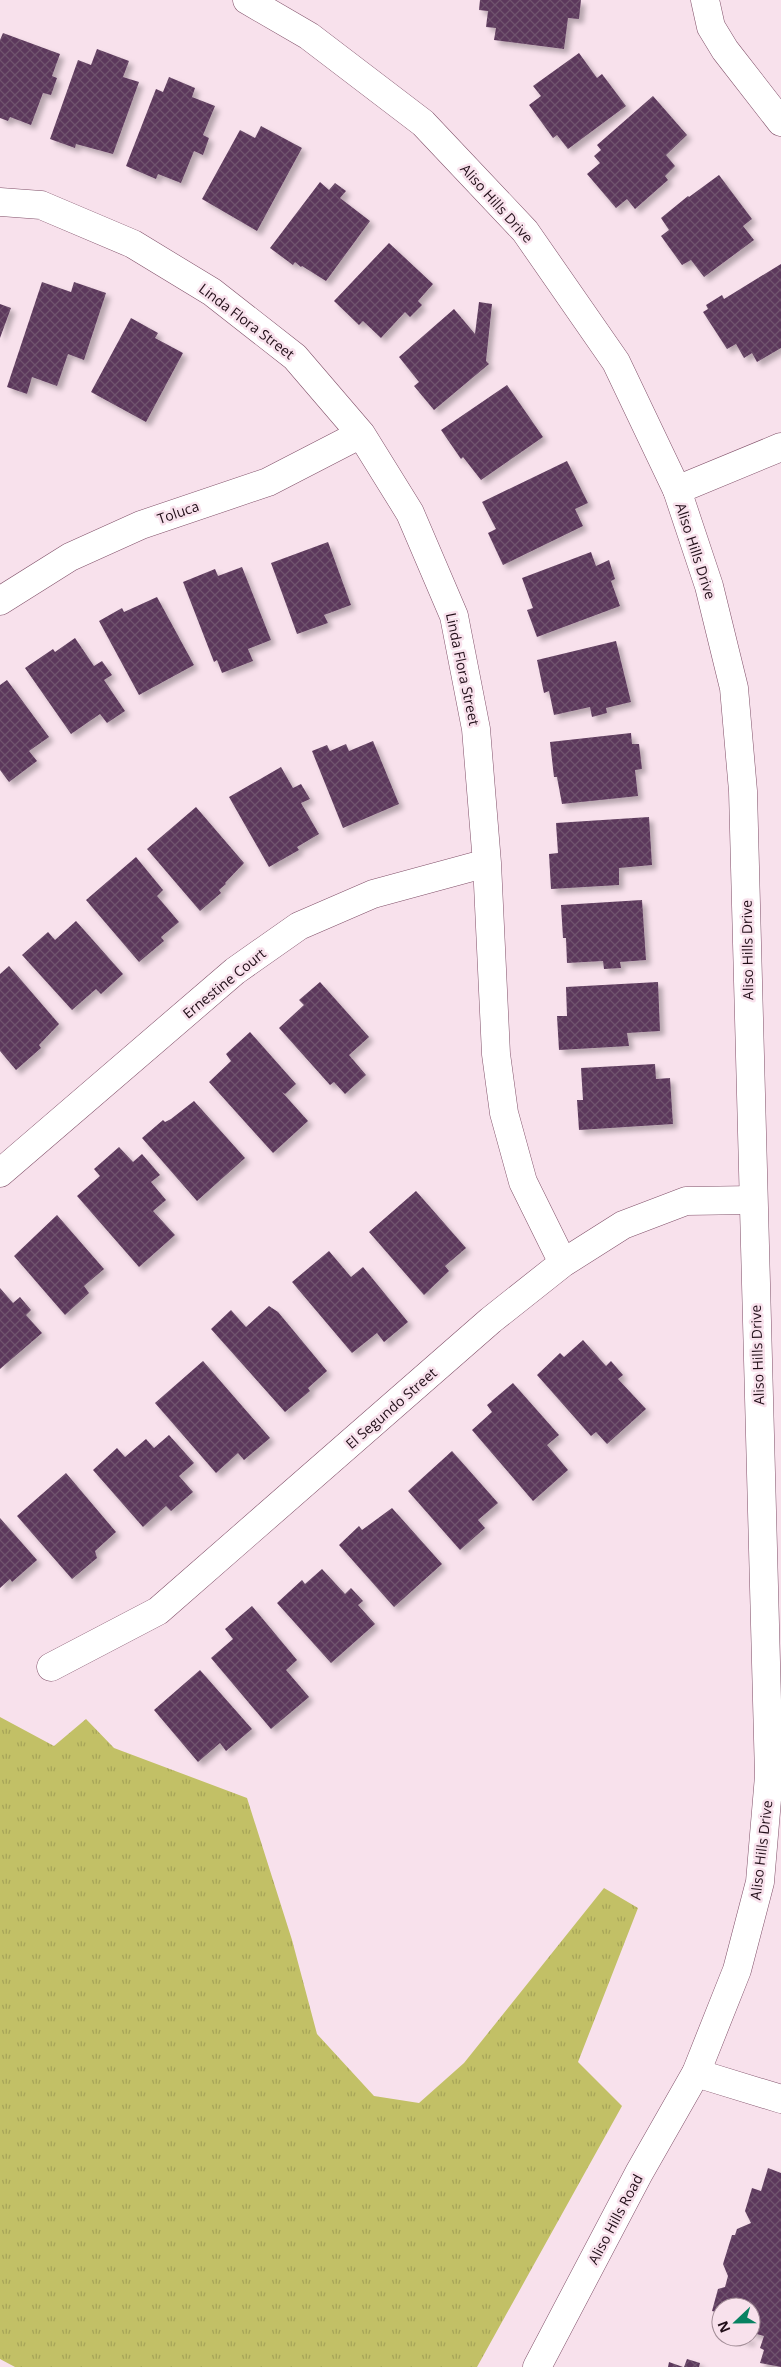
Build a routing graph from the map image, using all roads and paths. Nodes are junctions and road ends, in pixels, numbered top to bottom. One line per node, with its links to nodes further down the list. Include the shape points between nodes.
1 (247, 0): 7 (street, Aliso Hills Drive, via 309,36 423,124 525,231 616,362)
2 (705, 0): 3 (street, via 711,27 725,50)
3 (781, 122)
4 (0, 202): 5 (street, Linda Flora Street, via 41,205 133,244 212,292 295,357)
5 (361, 434): 8 (street, Toluca, via 268,482 141,525 70,557); 9 (street, Linda Flora Street, via 410,513 454,616 476,730)
6 (781, 447): 7 (street)
7 (677, 490): 11 (street, Aliso Hills Drive, via 709,586 734,688 743,791)
8 (0, 601)
9 (487, 863): 10 (street, Ernestine Court, via 373,894 299,926 235,971); 12 (street, Linda Flora Street, via 496,1054 504,1113 523,1182)
10 (0, 1173)
11 (753, 1200): 12 (street, El Segundo Street, via 686,1201 623,1225); 13 (street, Aliso Hills Drive)
12 (563, 1264): 14 (street, El Segundo Street, via 484,1327 158,1611)
13 (773, 1642): 15 (street, Aliso Hills Drive, via 769,1776 760,1882 737,1970)
14 (51, 1667)
15 (696, 2073): 16 (street); 17 (street, Aliso Hills Road, via 639,2172)
16 (781, 2099)
17 (537, 2367)

